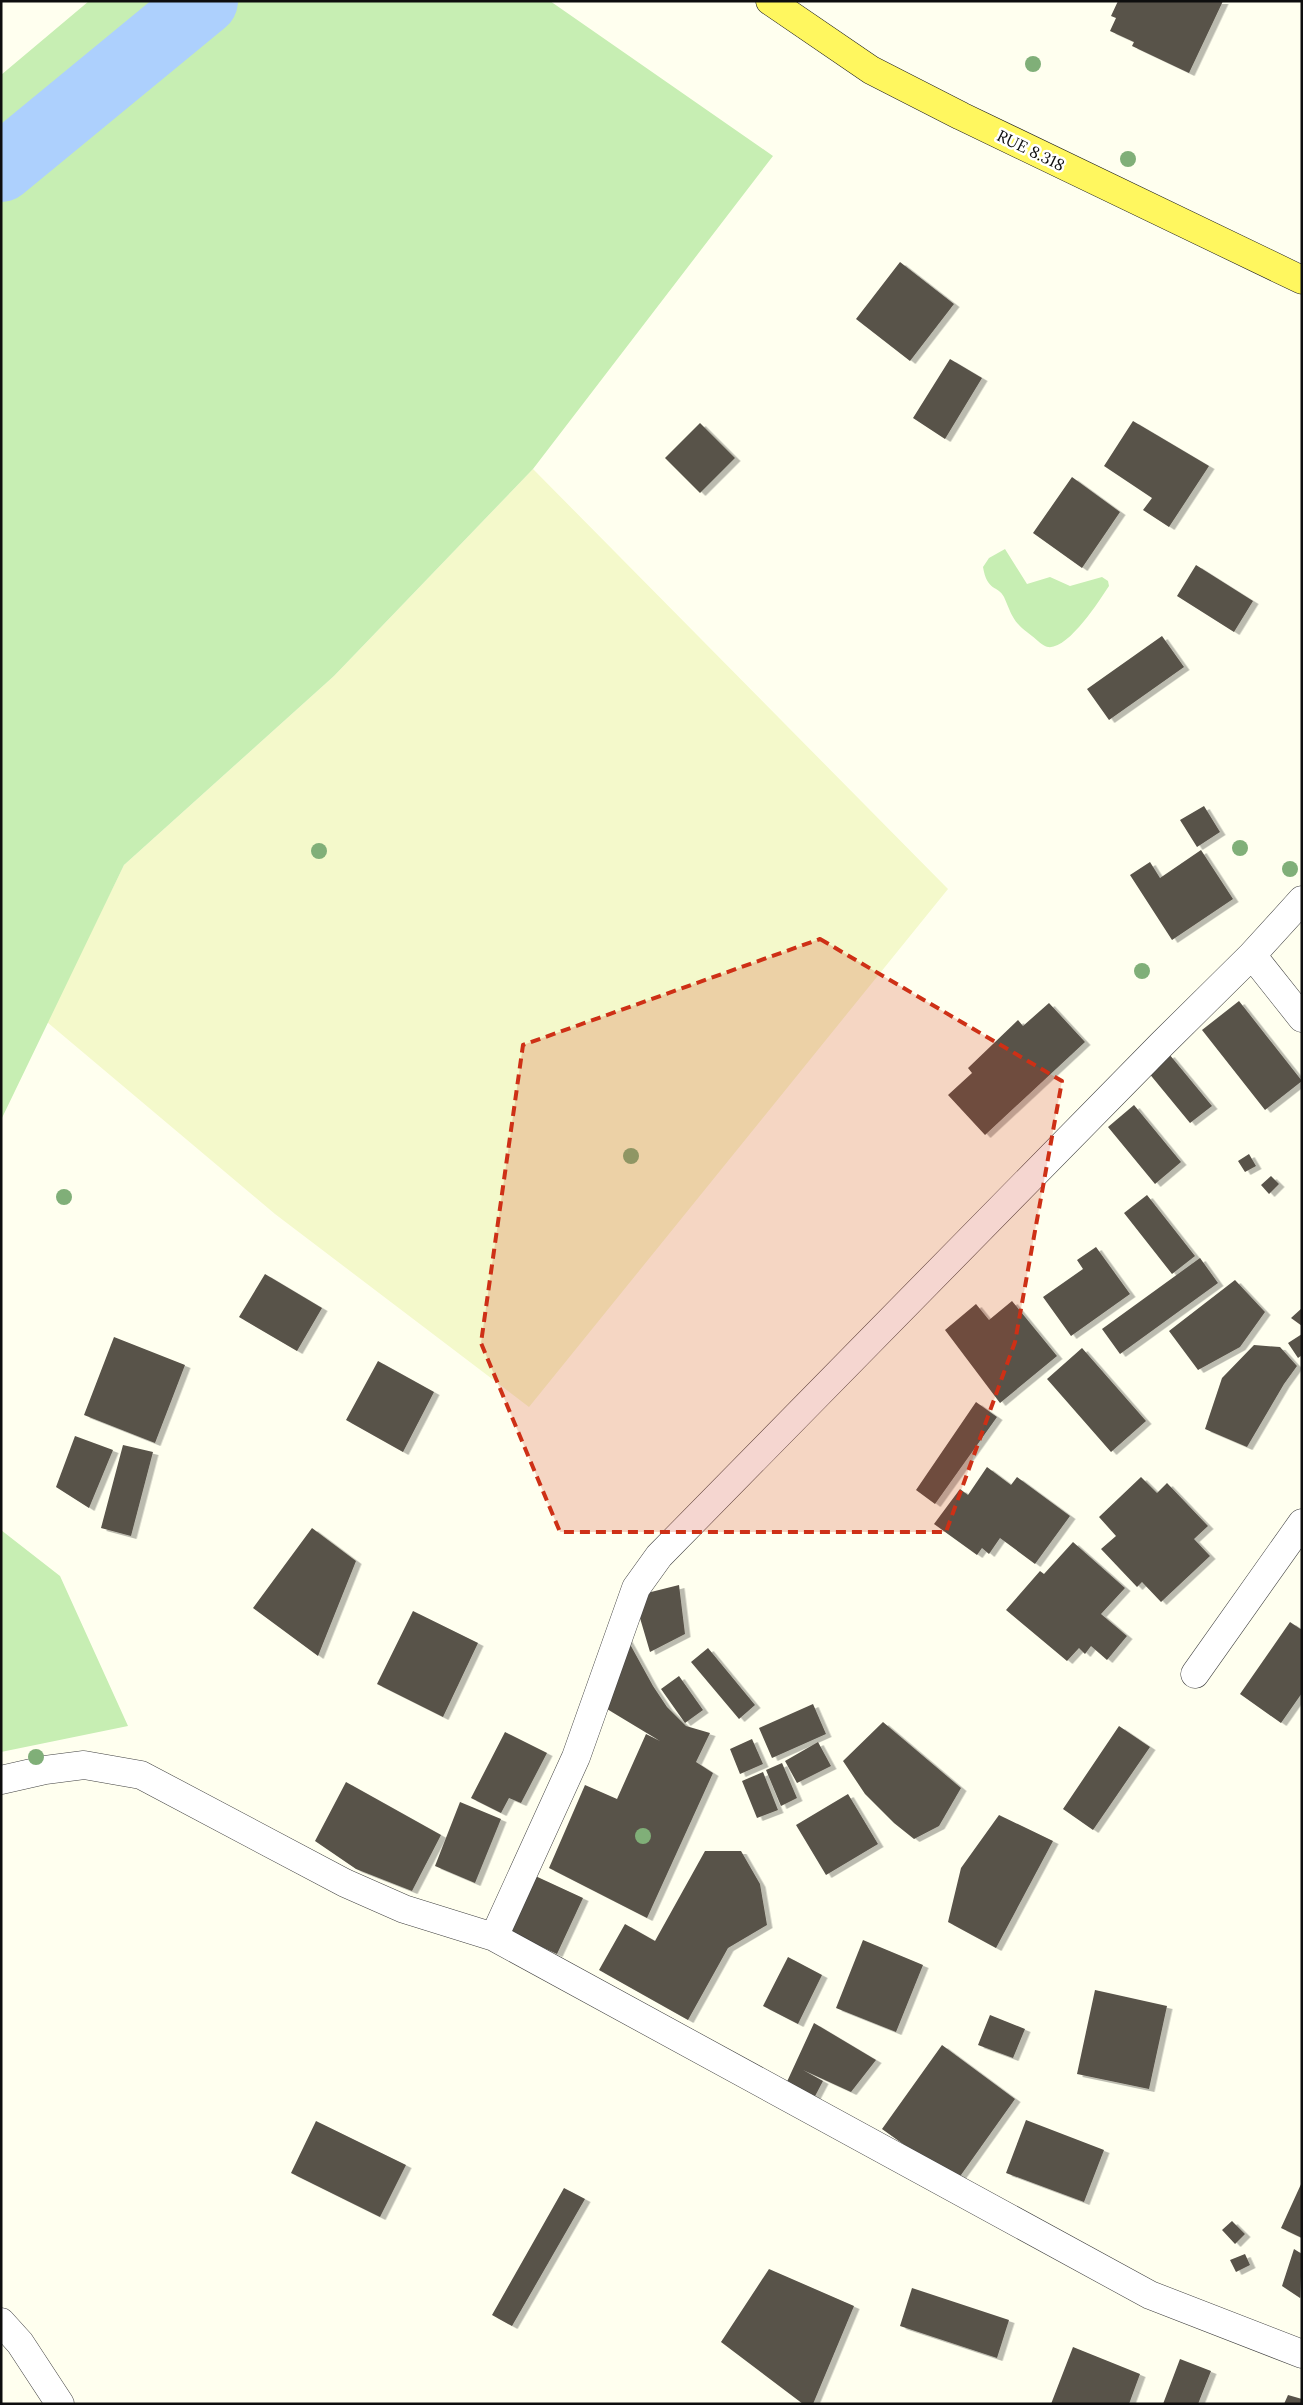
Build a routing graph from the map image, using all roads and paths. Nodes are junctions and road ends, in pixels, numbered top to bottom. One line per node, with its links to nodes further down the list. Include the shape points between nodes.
1 (770, 1): 2 (main road, RUE 8.318, via 871,70)
2 (1302, 280)
3 (1302, 900): 4 (street)
4 (1252, 955): 5 (street); 9 (street, via 658,1556 636,1588 576,1757)
5 (1302, 1018)
6 (1302, 1523): 7 (street)
7 (1195, 1674)
8 (1, 1780): 9 (street, via 84,1765 141,1775 345,1883 404,1909)
9 (494, 1937): 11 (street, via 1150,2295)
10 (1, 2322): 12 (street, via 20,2343)
11 (1302, 2354)
12 (60, 2404)

